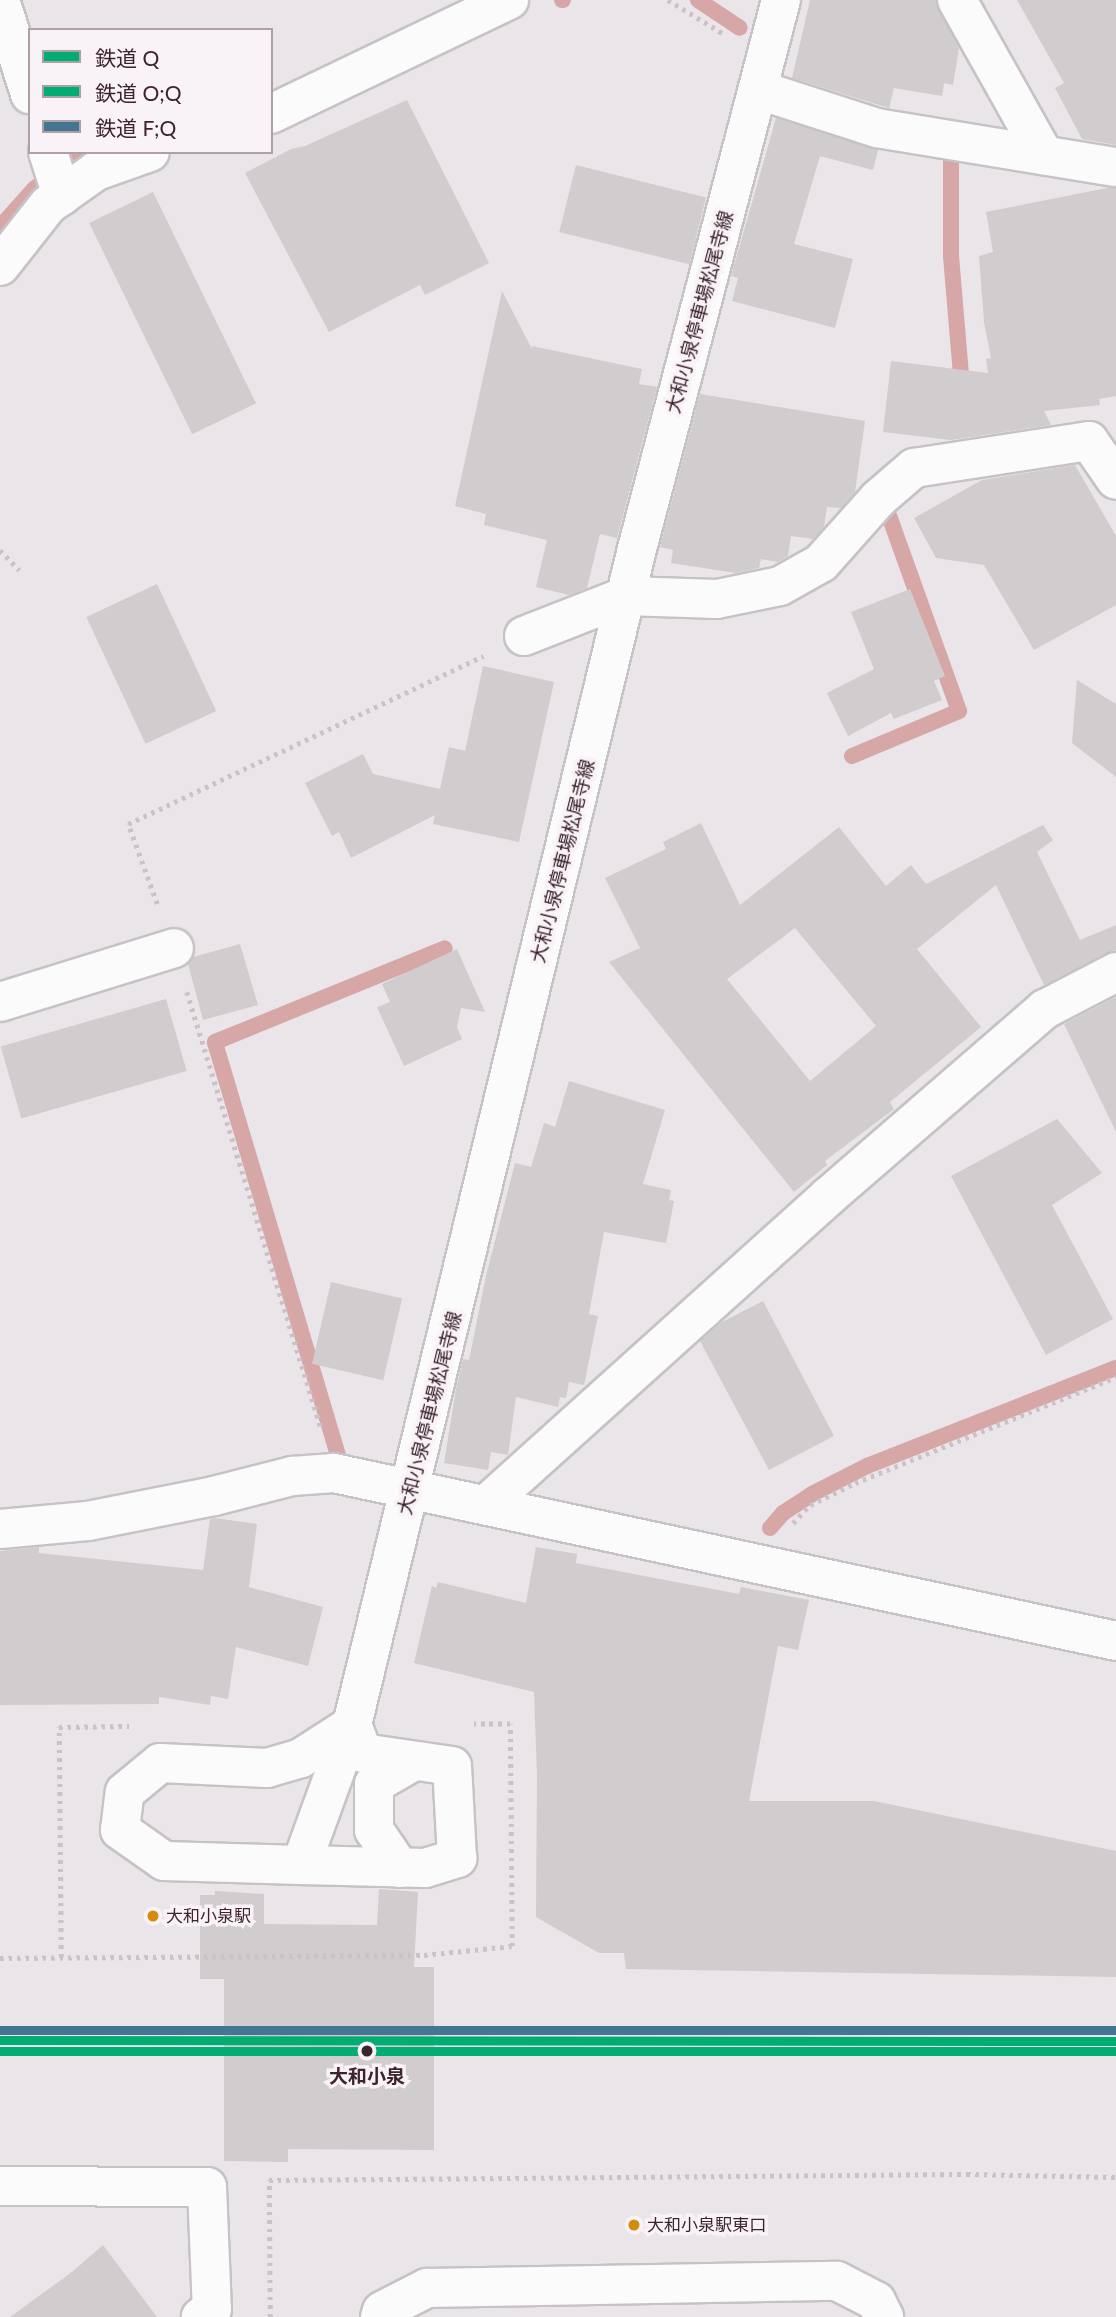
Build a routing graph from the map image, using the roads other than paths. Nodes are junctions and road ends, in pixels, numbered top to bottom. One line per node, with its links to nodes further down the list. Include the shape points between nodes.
1 (0, 0): 6 (street)
2 (509, 0): 7 (street)
3 (781, 0): 5 (street, 大和小泉停車場松尾寺線)
4 (957, 0): 9 (street)
5 (762, 76): 9 (street, via 877,128); 14 (street, 大和小泉停車場松尾寺線)
6 (28, 88)
7 (273, 113)
8 (144, 154): 11 (street, via 96,171)
9 (1044, 155): 10 (street)
10 (1116, 167)
11 (54, 171): 12 (street, via 48,205)
12 (0, 266)
13 (1114, 473): 14 (street, via 1089,441 914,468 878,499 821,563 780,586 717,599)
14 (626, 596): 15 (street); 19 (street, 大和小泉停車場松尾寺線)
15 (524, 636)
16 (174, 948): 18 (street)
17 (1116, 972): 20 (street, via 1045,1009)
18 (0, 1002)
19 (410, 1490): 20 (street); 21 (street, via 334,1473 292,1476 88,1521); 23 (street, 大和小泉停車場松尾寺線)
20 (487, 1504): 22 (street)
21 (0, 1529)
22 (1116, 1642)
23 (352, 1725): 24 (street, via 363,1754); 25 (street, 大和小泉停車場松尾寺線); 25 (street, via 301,1758 267,1768 160,1763 125,1792 120,1830 164,1861)
24 (414, 1761): 26 (street, via 374,1784 374,1830); 26 (street, via 452,1766 457,1858 425,1868)
25 (301, 1865): 26 (street)
26 (400, 1868)
27 (0, 2186): 28 (street, via 207,2187 212,2309)
28 (201, 2317)
29 (380, 2317): 30 (street, via 382,2311 427,2288 837,2281 876,2301)
30 (884, 2317)

